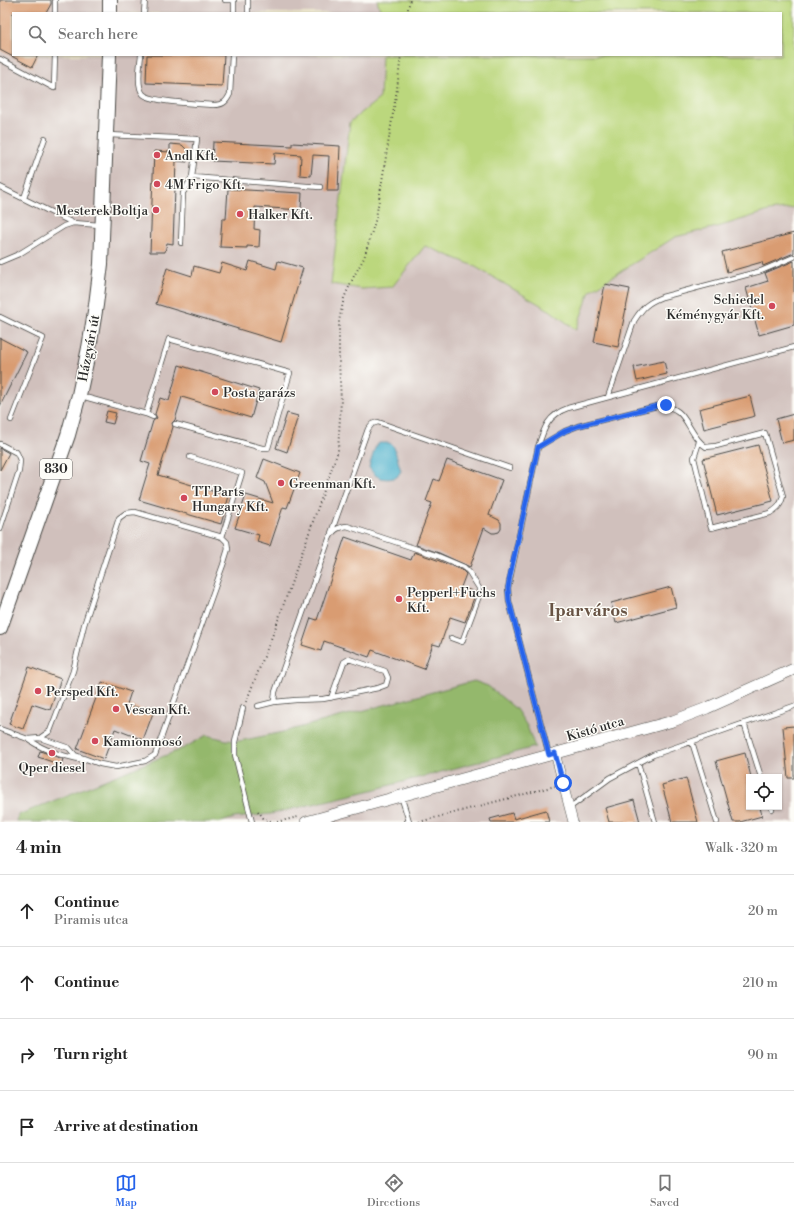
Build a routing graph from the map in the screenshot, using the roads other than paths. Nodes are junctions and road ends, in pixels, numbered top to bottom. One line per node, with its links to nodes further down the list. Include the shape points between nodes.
1 (55, 0): 7 (lane)
2 (110, 0): 8 (main road)
3 (145, 0): 9 (lane)
4 (225, 0): 5 (lane)
5 (234, 0): 10 (lane)
6 (248, 0): 11 (lane)
7 (55, 12)
8 (110, 12)
9 (144, 12)
10 (234, 12)
11 (248, 12)
12 (55, 56): 16 (lane, via 54,88)
13 (109, 56): 17 (main road, Házgyári út / 830)
14 (141, 56): 15 (lane, via 139,78 143,95 153,100 221,105 228,101 230,94)
15 (232, 56)
16 (0, 59)
17 (106, 134): 19 (lane, via 197,139); 24 (main road, Házgyári út / 830)
18 (45, 138): 22 (lane)
19 (192, 177): 21 (lane); 25 (lane, via 183,193)
20 (0, 187): 22 (lane)
21 (320, 187)
22 (24, 198): 23 (lane)
23 (73, 223): 24 (lane); 27 (lane)
24 (102, 225): 30 (main road, Házgyári út / 830, via 96,305)
25 (181, 243)
26 (794, 257): 31 (lane, via 761,271 650,302 634,321)
27 (0, 262)
28 (0, 317): 34 (lane, via 43,338)
29 (794, 347): 31 (lane)
30 (79, 395): 32 (lane); 44 (main road, Házgyári út / 830, via 68,435)
31 (608, 397): 38 (lane, via 559,411 550,419)
32 (146, 414): 33 (lane); 35 (lane, via 169,339 290,374 268,448)
33 (153, 417)
34 (11, 420)
35 (176, 424)
36 (699, 442): 36 (lane, via 706,447 716,446 765,433 783,496 782,503 770,513 711,528 694,458); 38 (lane, via 685,417 666,405 578,426)
37 (0, 444): 41 (lane, via 17,453 20,460 19,471)
38 (538, 447): 57 (lane, via 508,588 509,601)
39 (190, 457): 42 (lane, via 242,473)
40 (510, 468): 43 (lane, via 378,422 372,424)
41 (0, 529)
42 (222, 537): 54 (lane, via 135,512 126,513 119,518 84,624 73,671 50,730); 59 (lane, via 228,542 228,549 155,755 145,761 116,767)
43 (329, 539): 45 (lane, via 333,532 347,526 464,566 479,588 479,596 462,642); 48 (lane, via 275,692)
44 (0, 628)
45 (451, 638)
46 (794, 669): 57 (street, Kistó utca, via 708,708)
47 (331, 698): 47 (lane, via 378,688 386,685 388,678 385,671 349,659 344,662); 48 (lane)
48 (274, 702): 49 (lane)
49 (258, 706)
50 (794, 706): 52 (lane)
51 (243, 708): 63 (lane, via 235,742 235,755)
52 (744, 723): 56 (lane); 60 (lane)
53 (0, 729): 55 (lane)
54 (40, 738): 55 (lane); 59 (lane, via 69,748 75,754)
55 (28, 739): 59 (lane, via 40,748)
56 (692, 742): 58 (lane, via 653,755); 68 (lane)
57 (552, 754): 61 (street, Kistó utca); 62 (street)
58 (638, 763): 62 (lane, via 610,778); 67 (lane)
59 (100, 764)
60 (760, 774)
61 (401, 796): 64 (street, Kistó utca); 65 (lane, via 409,821)
62 (570, 808): 66 (street)
63 (252, 822)
64 (306, 822)
65 (407, 822)
66 (573, 822)
67 (655, 822)
68 (717, 822)

